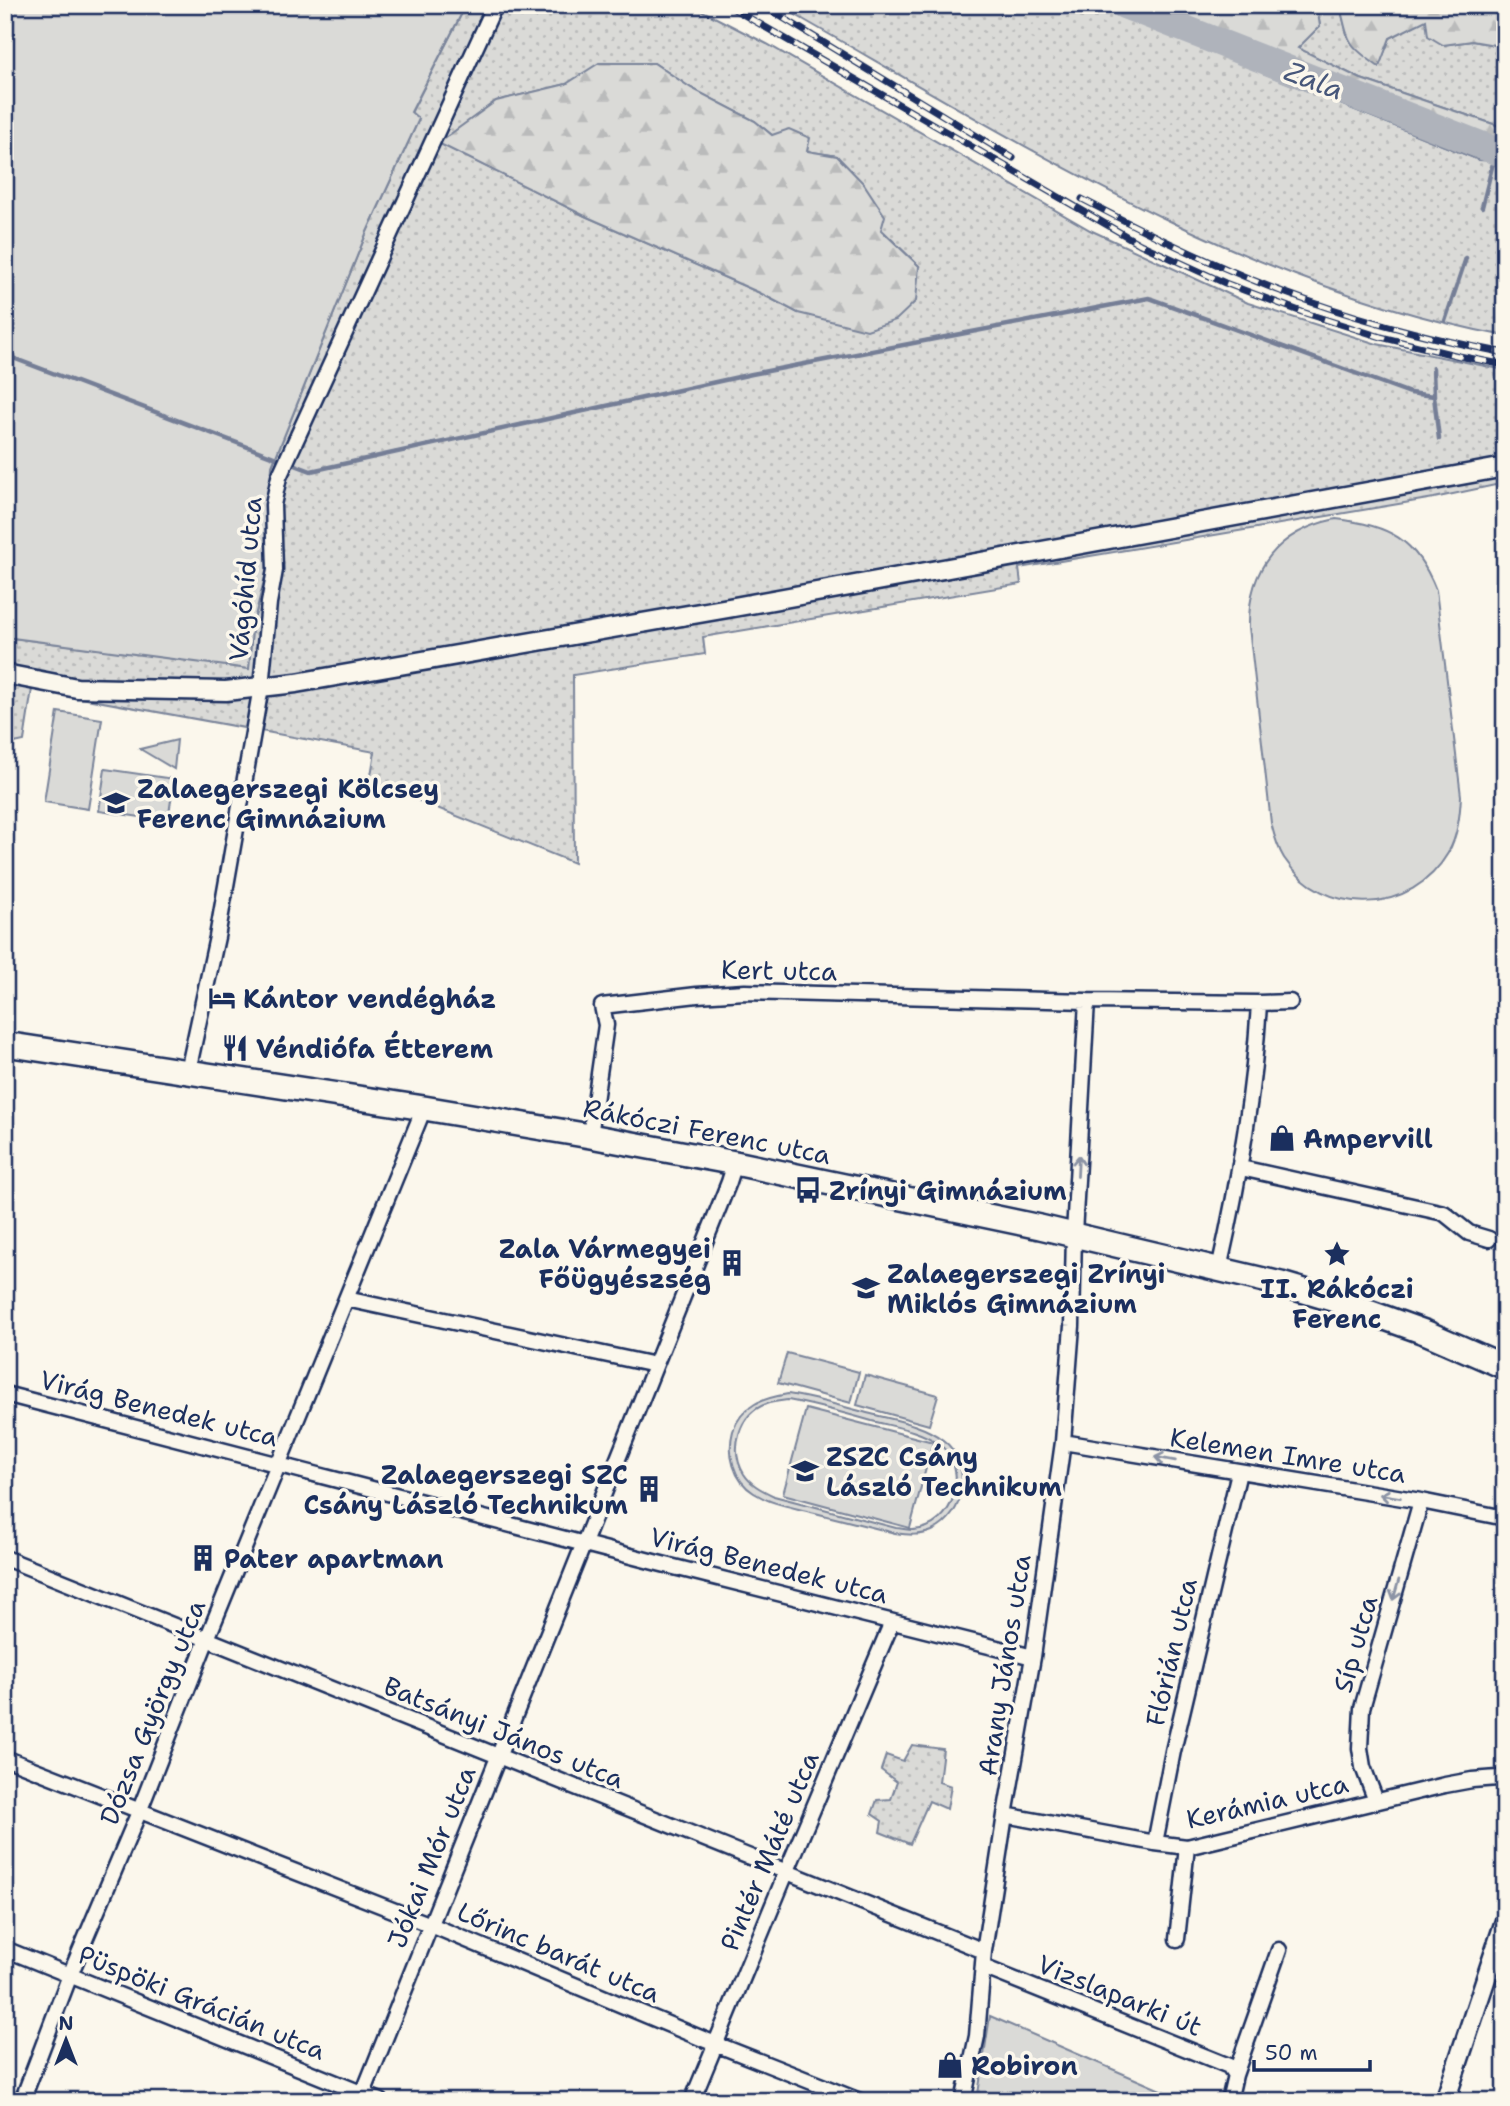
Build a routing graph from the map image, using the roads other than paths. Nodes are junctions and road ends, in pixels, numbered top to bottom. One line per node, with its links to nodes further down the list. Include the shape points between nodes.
1 (495, 5): 4 (street, Vágóhíd utca, via 282,472 273,505 275,570)
2 (1505, 467): 4 (street)
3 (5, 674): 4 (street, via 77,688 226,691)
4 (261, 687): 9 (street, Vágóhíd utca)
5 (1087, 1001): 7 (street, Kert utca); 11 (street, Kert utca, via 745,992 602,1006 606,1024); 14 (street, one-way to 5)
6 (1290, 1002): 7 (street, Kert utca)
7 (1259, 1003): 13 (street)
8 (5, 1044): 9 (main road, Rákóczi Ferenc utca)
9 (188, 1071): 10 (main road, Rákóczi Ferenc utca)
10 (424, 1108): 11 (main road, Rákóczi Ferenc utca); 17 (street, Dózsa György utca)
11 (590, 1136): 12 (main road, Rákóczi Ferenc utca)
12 (735, 1163): 14 (main road, Rákóczi Ferenc utca); 18 (street, Jókai Mór utca)
13 (1241, 1168): 15 (street, via 1438,1211 1471,1234); 16 (street)
14 (1074, 1234): 16 (main road, Rákóczi Ferenc utca); 21 (street, Arany János utca)
15 (1489, 1239)
16 (1219, 1269): 19 (main road, Rákóczi Ferenc utca, via 1361,1309)
17 (346, 1299): 18 (street); 22 (street, Dózsa György utca)
18 (654, 1365): 26 (street, Jókai Mór utca)
19 (1505, 1367)
20 (5, 1394): 22 (street, Virág Benedek utca)
21 (1063, 1442): 23 (street, Kelemen Imre utca, one-way to 21); 30 (street, Arany János utca)
22 (279, 1464): 26 (street, Virág Benedek utca); 29 (street, Dózsa György utca)
23 (1239, 1472): 24 (street, Kelemen Imre utca, one-way to 23); 37 (street, Flórián utca)
24 (1421, 1501): 25 (street, Kelemen Imre utca); 34 (street, Síp utca, one-way to 34, via 1362,1708 1360,1748)
25 (1505, 1518)
26 (583, 1543): 28 (street, Virág Benedek utca); 31 (street, Jókai Mór utca)
27 (5, 1558): 29 (street, Batsányi János utca)
28 (892, 1622): 30 (street, Virág Benedek utca); 39 (street, Pintér Máté utca)
29 (207, 1639): 31 (street, Batsányi János utca); 35 (street, Dózsa György utca)
30 (1033, 1657): 36 (street, Arany János utca)
31 (498, 1755): 39 (street, Batsányi János utca); 41 (street, Jókai Mór utca)
32 (5, 1758): 35 (street, Lőrinc barát utca)
33 (1498, 1778): 34 (street, Kerámia utca)
34 (1375, 1798): 38 (street, Kerámia utca)
35 (139, 1812): 41 (street, Lőrinc barát utca); 47 (street, Dózsa György utca)
36 (1005, 1815): 37 (street, Kerámia utca); 45 (street, Arany János utca)
37 (1155, 1843): 38 (street, Kerámia utca)
38 (1187, 1847): 42 (street)
39 (786, 1872): 45 (street, Batsányi János utca); 48 (street, Pintér Máté utca)
40 (1505, 1920): 57 (street)
41 (430, 1925): 48 (street, Lőrinc barát utca); 50 (street, Jókai Mór utca)
42 (1177, 1939)
43 (5, 1949): 47 (street, Püspöki Grácián utca)
44 (1279, 1950): 49 (street)
45 (984, 1951): 46 (street, Arany János utca)
46 (982, 1967): 49 (street, Vizslaparki út, via 1220,2061); 55 (street, Arany János utca, via 977,2036)
47 (71, 1975): 50 (street, Püspöki Grácián utca); 51 (street, Dózsa György utca)
48 (716, 2044): 53 (street, Pintér Máté utca); 54 (street, Lőrinc barát utca)
49 (1235, 2075): 56 (street)
50 (361, 2097): 52 (street, Püspöki Grácián utca)
51 (22, 2101)
52 (381, 2101)
53 (692, 2101)
54 (860, 2101)
55 (963, 2101)
56 (1228, 2101)
57 (1445, 2101)

